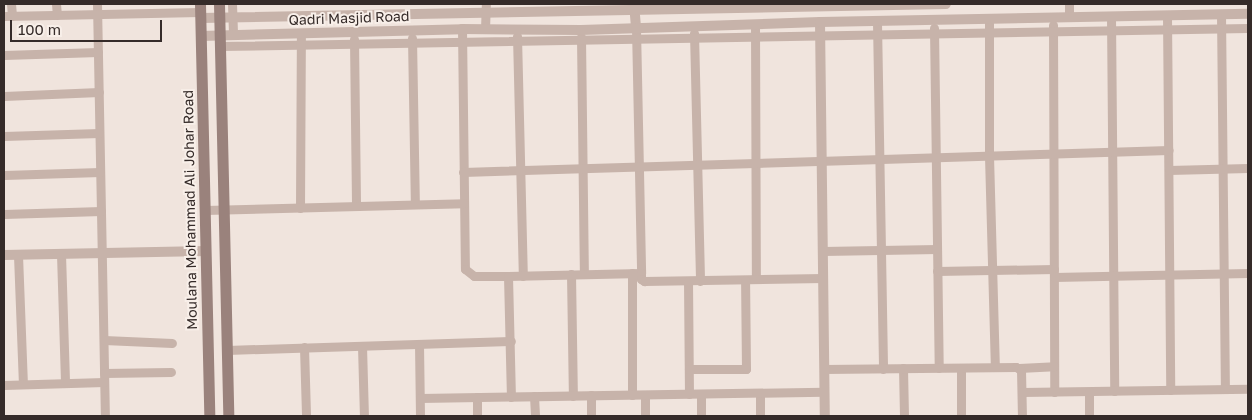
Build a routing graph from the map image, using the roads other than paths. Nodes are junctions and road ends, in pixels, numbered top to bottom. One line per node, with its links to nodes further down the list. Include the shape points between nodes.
1 (12, 4): 16 (street)
2 (56, 4): 15 (street)
3 (97, 4): 12 (street)
4 (219, 4): 22 (main road)
5 (232, 4): 18 (street)
6 (909, 4): 7 (street, Qadri Masjid Road); 9 (street, Qadri Masjid Road); 24 (street)
7 (946, 4)
8 (1069, 4): 20 (street)
9 (634, 6): 10 (street, Qadri Masjid Road); 30 (street)
10 (486, 8): 18 (street, Qadri Masjid Road); 33 (street)
11 (200, 11): 12 (street); 22 (street, Qadri Masjid Road); 47 (main road, Moulana Mohammad Ali Johar Road)
12 (97, 14): 15 (street); 59 (street)
13 (1221, 14): 14 (street, Qadri Masjid Road); 17 (street, Qadri Masjid Road); 35 (street)
14 (1248, 14)
15 (57, 15): 16 (street)
16 (8, 16)
17 (1167, 16): 21 (street, Qadri Masjid Road); 39 (street)
18 (232, 17): 22 (street, Qadri Masjid Road); 45 (street)
19 (1053, 17): 20 (street, Qadri Masjid Road); 23 (street, Qadri Masjid Road); 40 (street)
20 (1069, 17): 21 (street, Qadri Masjid Road)
21 (1111, 17): 38 (street)
22 (219, 18): 52 (main road)
23 (989, 19): 25 (street, Qadri Masjid Road); 42 (street)
24 (909, 20): 25 (street, Qadri Masjid Road); 27 (street, Qadri Masjid Road)
25 (934, 20): 43 (street)
26 (820, 22): 27 (street, Qadri Masjid Road); 28 (street, Qadri Masjid Road); 49 (street)
27 (877, 22): 46 (street)
28 (755, 24): 29 (street, Qadri Masjid Road); 48 (street)
29 (694, 26): 30 (street, Qadri Masjid Road); 50 (street)
30 (636, 28): 37 (street, Qadri Masjid Road); 51 (street)
31 (1248, 28): 35 (street)
32 (462, 29): 33 (street, Qadri Masjid Road); 36 (street, Qadri Masjid Road); 53 (street)
33 (485, 29): 34 (street, Qadri Masjid Road)
34 (517, 29): 37 (street, Qadri Masjid Road); 54 (street)
35 (1221, 29): 39 (street); 77 (street)
36 (411, 30): 41 (street, Qadri Masjid Road); 56 (street)
37 (581, 30): 55 (street)
38 (1111, 30): 39 (street); 40 (street); 66 (street)
39 (1168, 30): 65 (street)
40 (1053, 31): 42 (street); 67 (street)
41 (354, 32): 44 (street, Qadri Masjid Road); 57 (street)
42 (989, 32): 43 (street); 68 (street)
43 (934, 33): 46 (street); 69 (street)
44 (302, 34): 45 (street, Qadri Masjid Road); 58 (street)
45 (233, 35): 52 (street, Qadri Masjid Road)
46 (877, 35): 49 (street); 70 (street)
47 (201, 36): 52 (street, Qadri Masjid Road); 87 (main road, Moulana Mohammad Ali Johar Road)
48 (755, 37): 49 (street); 50 (street); 72 (street)
49 (820, 37): 71 (street)
50 (694, 38): 51 (street); 73 (street)
51 (637, 40): 55 (street); 74 (street)
52 (220, 41): 58 (street); 88 (main road)
53 (462, 42): 54 (street); 56 (street); 81 (street)
54 (517, 42): 55 (street); 78 (street)
55 (581, 42): 75 (street)
56 (412, 43): 57 (street); 84 (street)
57 (354, 44): 58 (street); 85 (street)
58 (300, 46): 86 (street)
59 (98, 52): 60 (street); 61 (street)
60 (4, 56)
61 (98, 92): 62 (street); 63 (street)
62 (4, 96)
63 (99, 133): 64 (street); 80 (street)
64 (4, 136)
65 (1169, 150): 66 (street); 79 (street)
66 (1111, 152): 67 (street); 110 (street)
67 (1053, 154): 68 (street); 102 (street)
68 (989, 156): 69 (street); 99 (street)
69 (936, 157): 70 (street); 91 (street)
70 (879, 159): 71 (street); 94 (street)
71 (822, 161): 72 (street); 93 (street)
72 (756, 163): 73 (street); 112 (street)
73 (698, 165): 74 (street); 113 (street)
74 (640, 167): 75 (street); 101 (street)
75 (583, 168): 78 (street); 105 (street)
76 (1248, 168): 77 (street)
77 (1223, 169): 79 (street); 106 (street)
78 (520, 170): 81 (street); 109 (street)
79 (1169, 170): 107 (street)
80 (100, 172): 82 (street); 89 (street)
81 (463, 172): 83 (street)
82 (4, 174)
83 (464, 203): 84 (street); 108 (street, via 465,269 474,276)
84 (415, 204): 85 (street)
85 (356, 206): 86 (street)
86 (300, 208): 88 (street)
87 (205, 210): 88 (street); 92 (main road, Moulana Mohammad Ali Johar Road)
88 (224, 210): 122 (main road)
89 (101, 211): 90 (street); 95 (street)
90 (4, 214)
91 (937, 249): 94 (street); 100 (street)
92 (206, 251): 95 (street); 157 (main road, Moulana Mohammad Ali Johar Road)
93 (823, 251): 94 (street); 111 (street)
94 (881, 251): 131 (street)
95 (102, 253): 96 (street); 116 (street)
96 (61, 254): 98 (street); 134 (street)
97 (4, 255): 98 (street)
98 (18, 255): 135 (street)
99 (992, 270): 100 (street); 102 (street); 124 (street)
100 (937, 271): 126 (street)
101 (636, 273): 105 (street); 115 (street, via 644,281); 148 (street)
102 (1054, 273): 110 (street); 123 (street)
103 (1248, 273): 106 (street)
104 (571, 274): 105 (street); 109 (street); 151 (street)
105 (584, 274)
106 (1224, 274): 107 (street); 137 (street)
107 (1169, 275): 110 (street); 139 (street)
108 (508, 276): 109 (street); 117 (street)
109 (523, 276)
110 (1112, 276): 140 (street)
111 (823, 278): 112 (street); 130 (street)
112 (756, 279): 114 (street)
113 (700, 280): 114 (street); 115 (street)
114 (746, 280): 129 (street, via 746,369)
115 (688, 281): 129 (street)
116 (104, 340): 118 (street); 133 (street)
117 (511, 341): 119 (street); 154 (street)
118 (172, 343)
119 (419, 344): 120 (street); 155 (street)
120 (362, 346): 121 (street); 160 (street)
121 (304, 347): 122 (street); 159 (street)
122 (226, 350): 158 (main road)
123 (1054, 366): 128 (street); 143 (street)
124 (995, 367): 127 (street); 128 (street)
125 (903, 368): 126 (street); 131 (street); 169 (street)
126 (938, 368): 127 (street)
127 (961, 368): 170 (street)
128 (1019, 368): 142 (street)
129 (689, 369): 146 (street)
130 (824, 369): 131 (street); 141 (street)
131 (883, 369)
132 (171, 372): 133 (street)
133 (104, 377): 134 (street); 156 (street)
134 (65, 383): 135 (street)
135 (22, 384): 136 (street)
136 (4, 385)
137 (1225, 389): 138 (street); 139 (street)
138 (1248, 389)
139 (1170, 390): 140 (street)
140 (1114, 391): 144 (street)
141 (824, 392): 145 (street); 168 (street)
142 (1022, 392): 143 (street); 171 (street)
143 (1054, 392): 144 (street)
144 (1089, 392): 172 (street)
145 (760, 393): 147 (street); 167 (street)
146 (689, 394): 147 (street); 149 (street)
147 (701, 394): 166 (street)
148 (632, 395): 149 (street); 152 (street)
149 (645, 395): 165 (street)
150 (534, 396): 151 (street); 154 (street); 163 (street)
151 (573, 396): 152 (street)
152 (591, 396): 164 (street)
153 (477, 397): 154 (street); 155 (street); 162 (street)
154 (511, 397)
155 (420, 398): 161 (street)
156 (105, 416)
157 (209, 416)
158 (228, 416)
159 (306, 416)
160 (364, 416)
161 (420, 416)
162 (477, 416)
163 (535, 416)
164 (591, 416)
165 (645, 416)
166 (701, 416)
167 (760, 416)
168 (825, 416)
169 (904, 416)
170 (961, 416)
171 (1022, 416)
172 (1090, 416)

